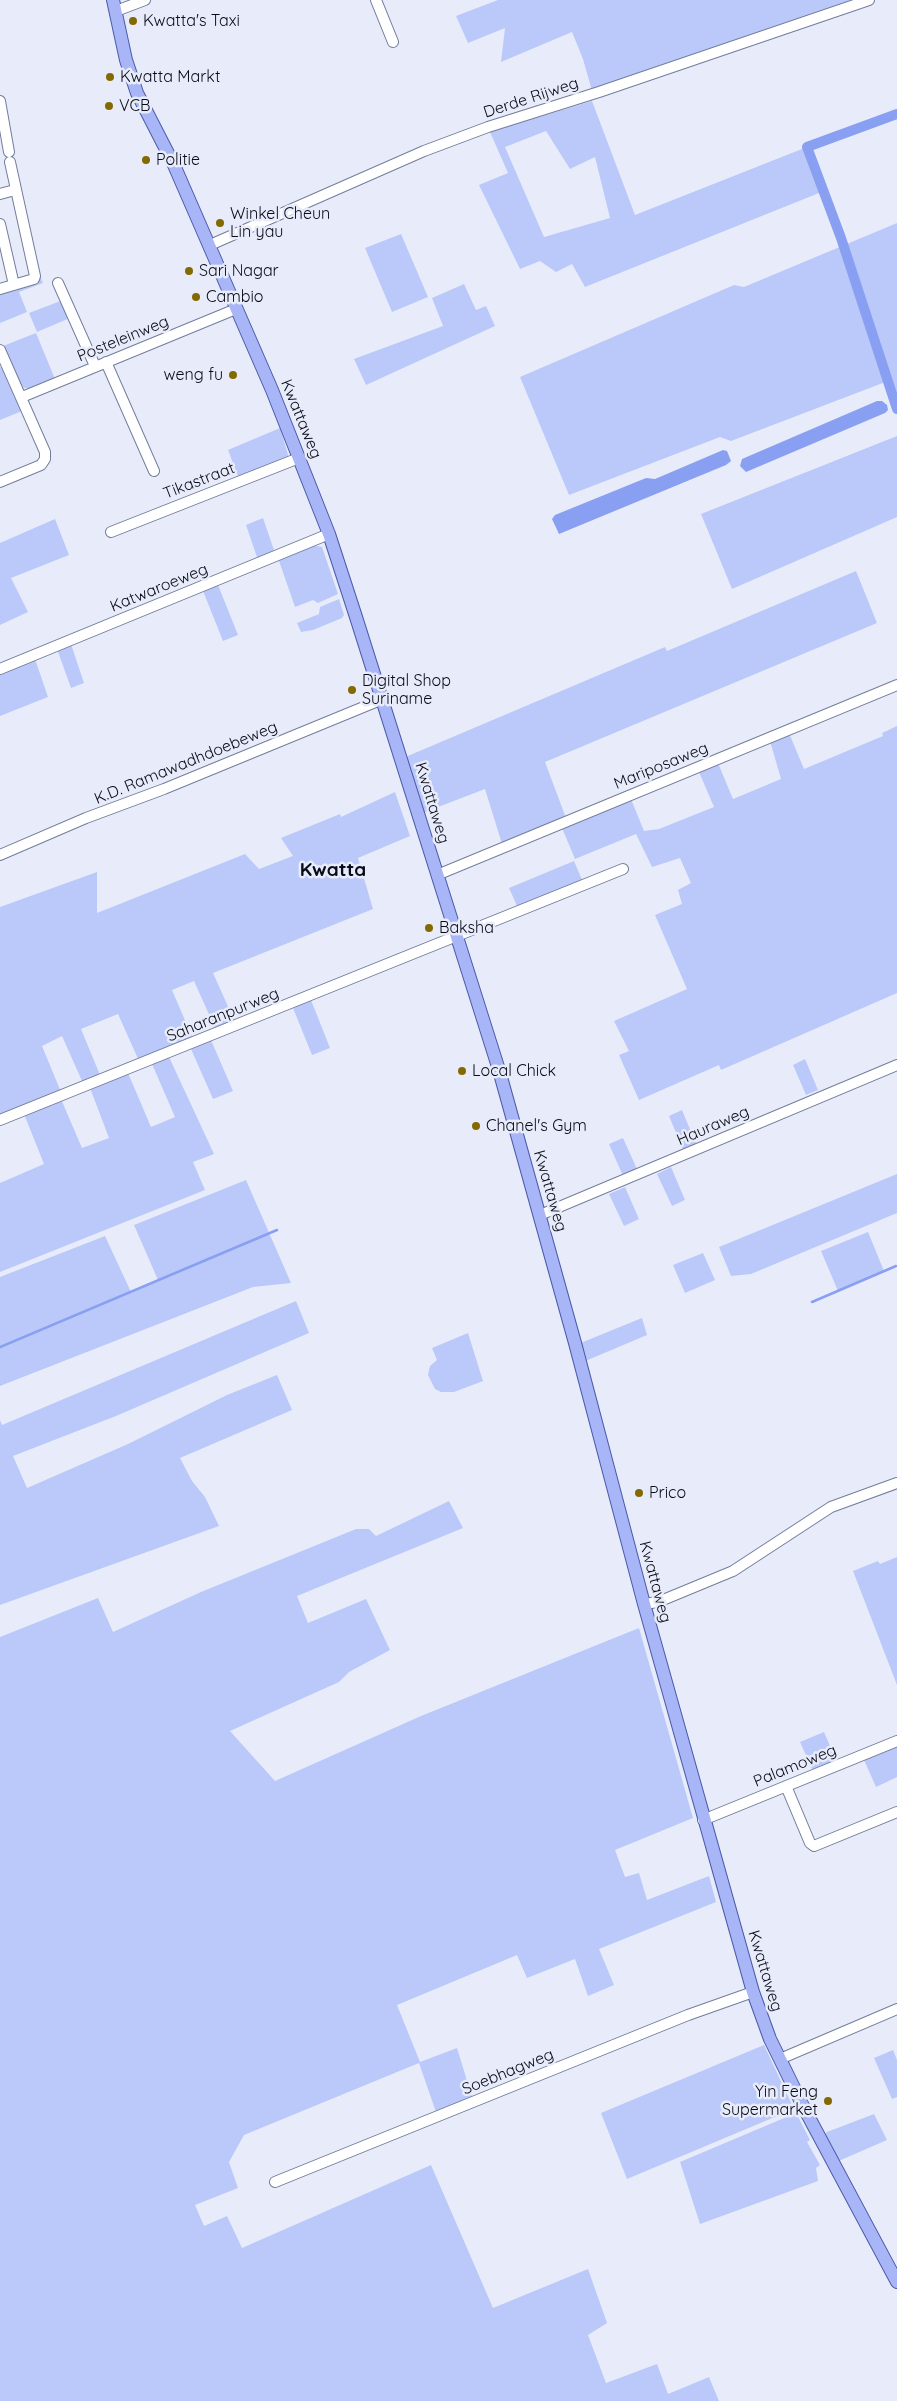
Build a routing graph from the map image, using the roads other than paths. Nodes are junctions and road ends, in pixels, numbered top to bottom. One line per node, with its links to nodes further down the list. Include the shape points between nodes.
1 (145, 0): 4 (street)
2 (376, 0): 5 (street)
3 (869, 0): 10 (street, Derde Rijweg, via 424,151)
4 (114, 6): 10 (main road, Kwattaweg, via 137,92)
5 (393, 42)
6 (0, 101): 7 (street)
7 (16, 190): 8 (street); 12 (street, via 35,276)
8 (0, 194)
9 (0, 224): 12 (street)
10 (210, 245): 14 (main road, Kwattaweg)
11 (58, 283): 18 (street)
12 (14, 285): 13 (street)
13 (0, 288)
14 (236, 309): 16 (street, Posteleinweg); 20 (main road, Kwattaweg)
15 (0, 350): 17 (street)
16 (106, 362): 18 (street, Posteleinweg); 21 (street)
17 (3, 365): 19 (street)
18 (95, 366): 19 (street, Posteleinweg)
19 (22, 397): 22 (street, via 45,459 41,465)
20 (299, 458): 23 (street, Tikastraat); 24 (main road, Kwattaweg)
21 (154, 470)
22 (0, 482)
23 (111, 532)
24 (329, 534): 25 (street, Katwaroeweg); 27 (main road, Kwattaweg)
25 (0, 669)
26 (897, 685): 30 (street, Mariposaweg)
27 (383, 699): 28 (street, K.D. Ramawadhdoebeweg); 30 (main road, Kwattaweg)
28 (0, 855)
29 (623, 869): 31 (street, Saharanpurweg)
30 (437, 875): 31 (main road, Kwattaweg)
31 (457, 936): 33 (street, Saharanpurweg); 34 (main road, Kwattaweg, via 500,1070)
32 (897, 1065): 34 (street, Hauraweg)
33 (0, 1120)
34 (540, 1215): 36 (main road, Kwattaweg)
35 (897, 1483): 36 (street, via 831,1507 733,1571 658,1602)
36 (644, 1604): 40 (main road, Kwattaweg)
37 (897, 1741): 38 (street, Palamoweg)
38 (786, 1786): 39 (street, via 814,1846); 40 (street, Palamoweg)
39 (897, 1812)
40 (703, 1820): 41 (main road, Kwattaweg)
41 (753, 1992): 43 (main road, Kwattaweg); 44 (street, Soebhagweg, via 688,2015)
42 (897, 2009): 43 (street)
43 (780, 2059): 45 (main road, Kwattaweg)
44 (275, 2182)
45 (897, 2282)

